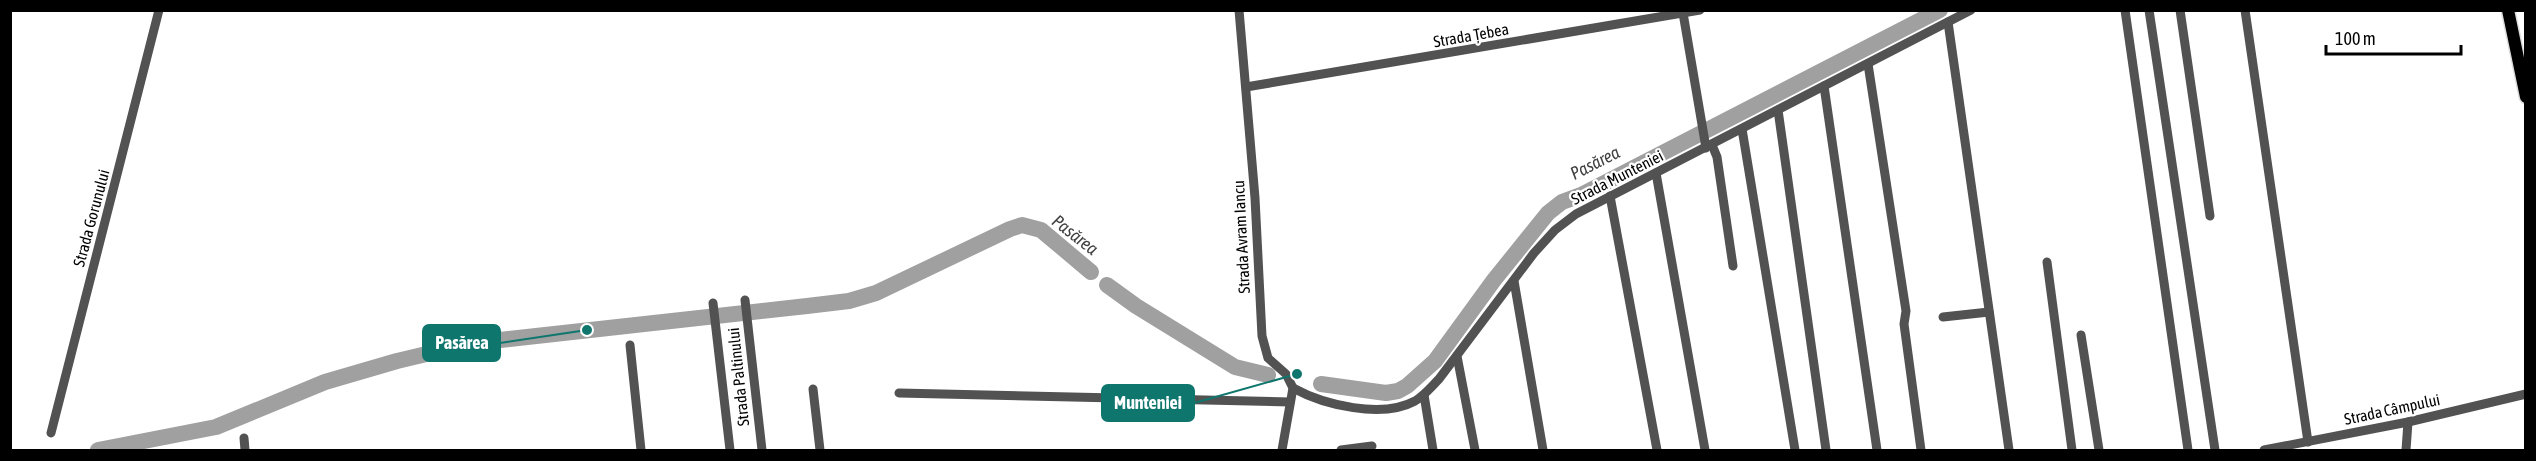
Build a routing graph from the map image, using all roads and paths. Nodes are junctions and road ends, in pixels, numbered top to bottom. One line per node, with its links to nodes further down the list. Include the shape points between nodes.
1 (159, 10): 41 (street, Strada Gorunului)
2 (1239, 10): 15 (street, Strada Avram Iancu)
3 (1700, 10): 10 (street, Strada Țebea)
4 (1971, 10): 11 (street, Strada Munteniei)
5 (2125, 10): 64 (street)
6 (2149, 10): 65 (street)
7 (2180, 10): 12 (street)
8 (2245, 10): 43 (street)
9 (2508, 10): 16 (main road)
10 (1683, 13): 15 (street, Strada Țebea); 19 (street)
11 (1948, 22): 13 (street, Strada Munteniei); 29 (street)
12 (2187, 58): 21 (street, via 2194,66); 23 (street)
13 (1868, 64): 14 (street, Strada Munteniei); 60 (street)
14 (1824, 86): 17 (street, Strada Munteniei); 59 (street)
15 (1246, 87): 34 (street, Strada Avram Iancu, via 1263,344 1268,358 1286,374)
16 (2526, 97)
17 (1778, 110): 18 (street, Strada Munteniei); 58 (street)
18 (1742, 129): 19 (street, Strada Munteniei); 57 (street)
19 (1708, 144): 20 (street, Strada Munteniei); 25 (street, via 1716,156)
20 (1656, 173): 22 (street, Strada Munteniei); 56 (street)
21 (2208, 174)
22 (1610, 196): 26 (street, Strada Munteniei, via 1555,230); 55 (street)
23 (2210, 216)
24 (2047, 262): 62 (street)
25 (1733, 266)
26 (1514, 281): 33 (street, Strada Munteniei); 54 (street)
27 (745, 300): 48 (street, Strada Paltinului)
28 (713, 303): 47 (street)
29 (1989, 312): 30 (street); 61 (street)
30 (1943, 317)
31 (2081, 335): 63 (street)
32 (630, 345): 46 (street)
33 (1457, 356): 37 (street, Strada Munteniei); 53 (street)
34 (1293, 388): 37 (street, Strada Munteniei, via 1321,400 1373,409 1392,409); 39 (street)
35 (813, 389): 49 (street)
36 (899, 393): 39 (street)
37 (1424, 394): 52 (street)
38 (2526, 394): 40 (street, Strada Câmpului)
39 (1290, 402): 50 (street)
40 (2408, 422): 43 (street, Strada Câmpului); 67 (street)
41 (51, 433)
42 (244, 438): 45 (street)
43 (2308, 442): 66 (street, Strada Câmpului)
44 (1372, 446): 51 (street)
45 (245, 450)
46 (641, 450)
47 (730, 450)
48 (762, 450)
49 (820, 450)
50 (1282, 450)
51 (1341, 450)
52 (1433, 450)
53 (1475, 450)
54 (1543, 450)
55 (1656, 450)
56 (1705, 450)
57 (1795, 450)
58 (1826, 450)
59 (1877, 450)
60 (1922, 450)
61 (2009, 450)
62 (2072, 450)
63 (2099, 450)
64 (2188, 450)
65 (2215, 450)
66 (2264, 450)
67 (2406, 450)

